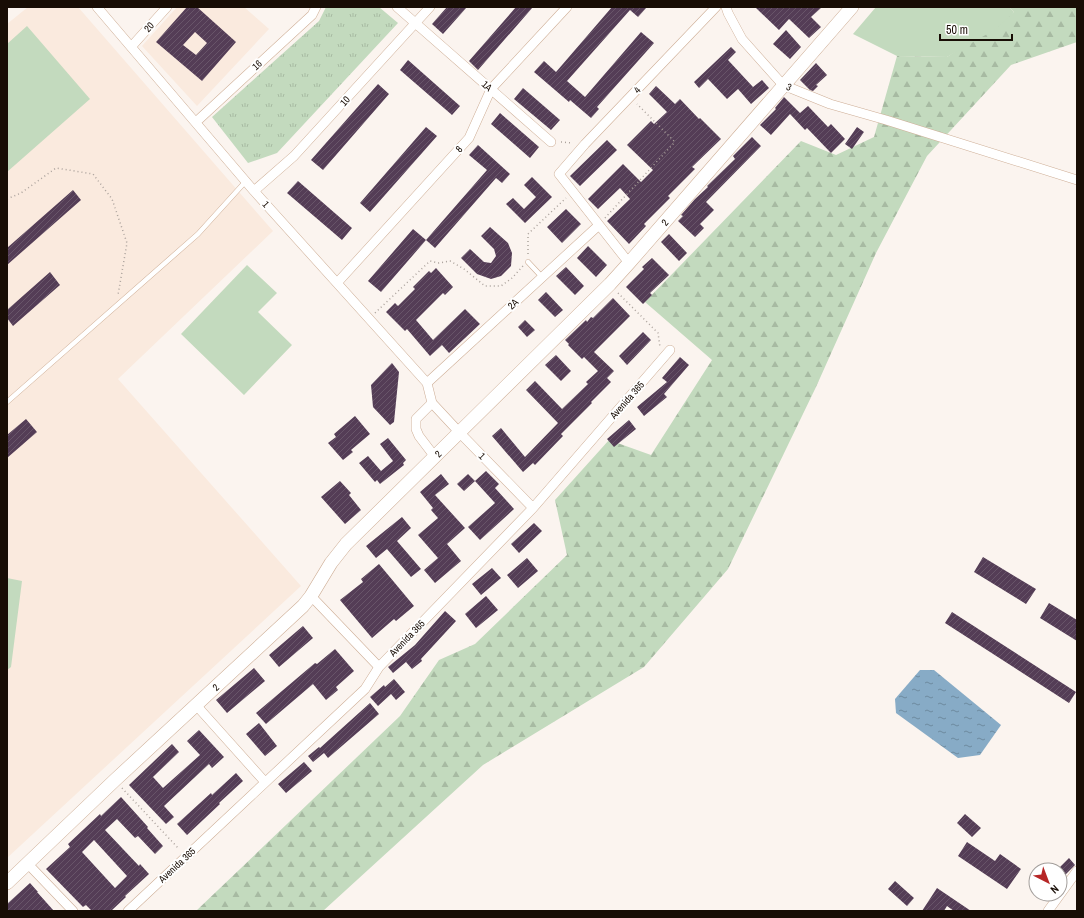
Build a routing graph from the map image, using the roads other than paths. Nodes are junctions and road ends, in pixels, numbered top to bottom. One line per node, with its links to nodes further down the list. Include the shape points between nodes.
1 (97, 7): 11 (street, 1)
2 (167, 7): 11 (street, 20)
3 (316, 7): 14 (street, 16, via 312,15)
4 (397, 7): 10 (street, 1A)
5 (430, 7): 10 (street, 10)
6 (567, 7): 13 (street, 8)
7 (716, 7): 19 (street, 4, via 559,174)
8 (726, 7): 12 (street, 3, via 742,39)
9 (852, 7): 12 (street, 2)
10 (416, 23): 13 (street, 1A); 18 (street, 10, via 294,156)
11 (131, 47): 14 (street, 1)
12 (783, 86): 16 (street, 3, via 830,104); 21 (street, 2)
13 (491, 89): 15 (street, 1A); 23 (street, 8, via 469,138)
14 (196, 122): 17 (street, 1)
15 (551, 142)
16 (1077, 180)
17 (246, 182): 18 (street, 1); 26 (lane, via 198,234)
18 (254, 191): 23 (street, 1)
19 (599, 225): 21 (street); 22 (street, 2A)
20 (528, 262): 22 (lane)
21 (629, 263): 28 (street, 2)
22 (542, 277): 25 (street, 2A)
23 (337, 283): 25 (street, 1)
24 (670, 350): 30 (street, Avenida 365)
25 (427, 383): 27 (street, 1)
26 (7, 402)
27 (432, 403): 28 (street, 1); 29 (street, via 416,419 416,429)
28 (459, 432): 29 (street, 2); 30 (street, 1)
29 (435, 457): 31 (street, 2, via 346,544)
30 (533, 508): 32 (street, Avenida 365)
31 (311, 596): 32 (street); 33 (street, 2)
32 (379, 667): 34 (street, Avenida 365, via 365,689)
33 (196, 704): 34 (street); 35 (street, 2)
34 (265, 782): 39 (street, Avenida 365)
35 (28, 864): 37 (street, 2); 38 (street)
36 (1077, 871): 40 (street)
37 (7, 883)
38 (73, 911)
39 (128, 911)
40 (1048, 911)

